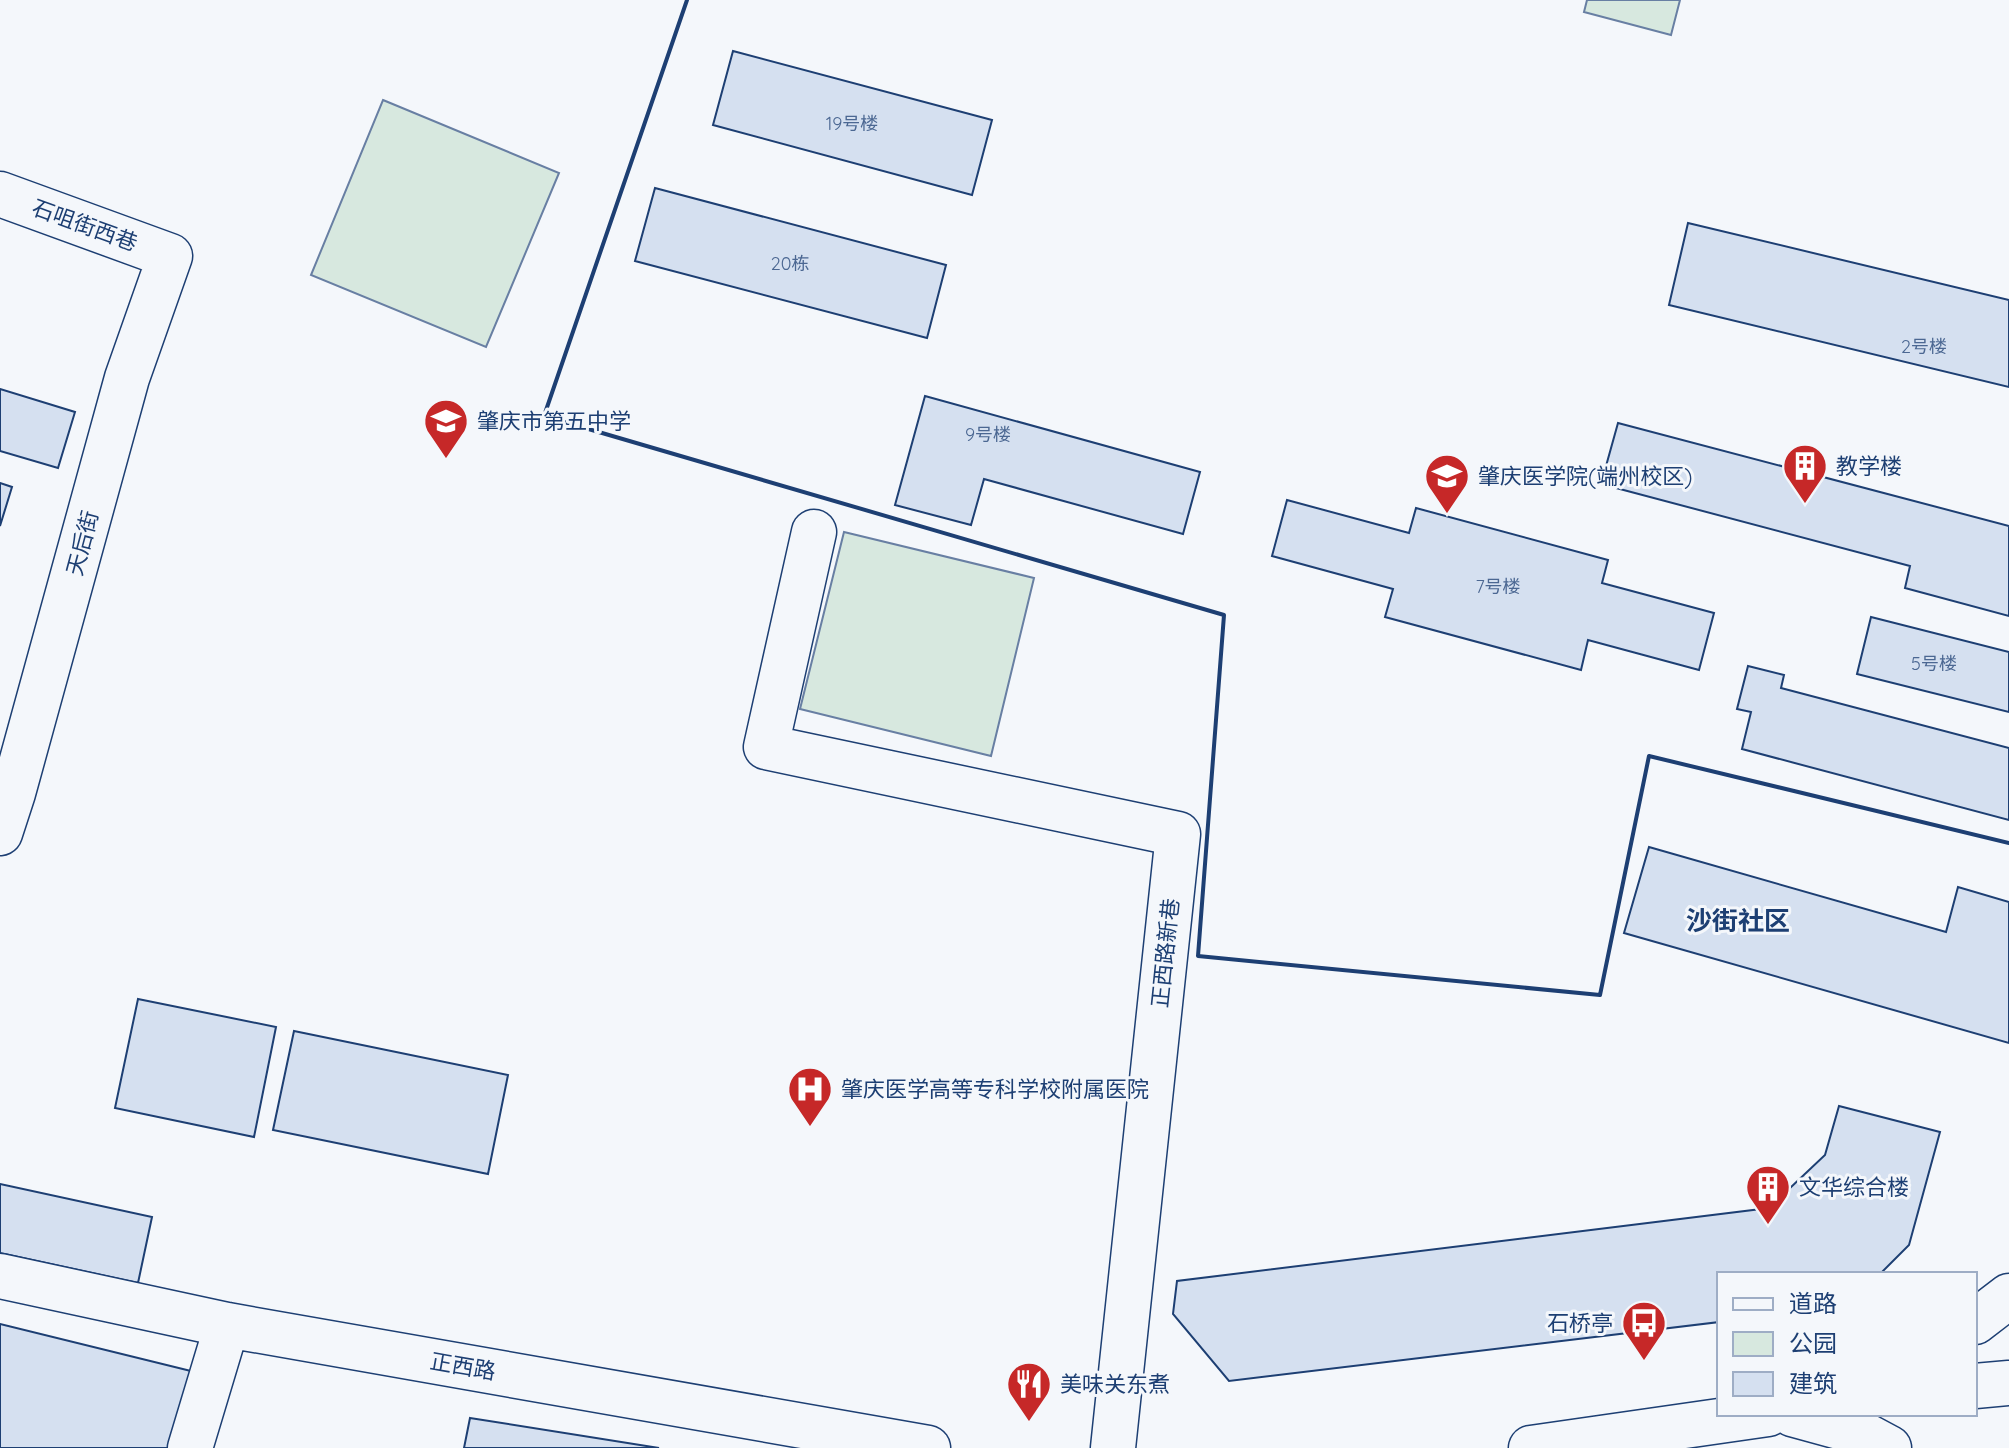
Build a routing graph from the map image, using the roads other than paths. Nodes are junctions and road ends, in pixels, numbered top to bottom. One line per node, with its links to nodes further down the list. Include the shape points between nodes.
1 (0, 194): 2 (street, 石咀街西巷)
2 (170, 256): 4 (street, 天后街, via 127,378)
3 (814, 532): 16 (street, 正西路新巷, via 766,747 1178,834)
4 (0, 833)
5 (0, 1276): 8 (street, 正西路)
6 (2009, 1296): 7 (street)
7 (1977, 1320)
8 (227, 1325): 13 (street, 正西路); 14 (street)
9 (2009, 1383): 10 (street)
10 (1977, 1386)
11 (1754, 1416): 17 (street)
12 (1799, 1416): 18 (street, via 1861,1433)
13 (775, 1435): 15 (street, 正西路)
14 (190, 1448)
15 (928, 1448)
16 (1113, 1448)
17 (1531, 1448)
18 (1889, 1448)

